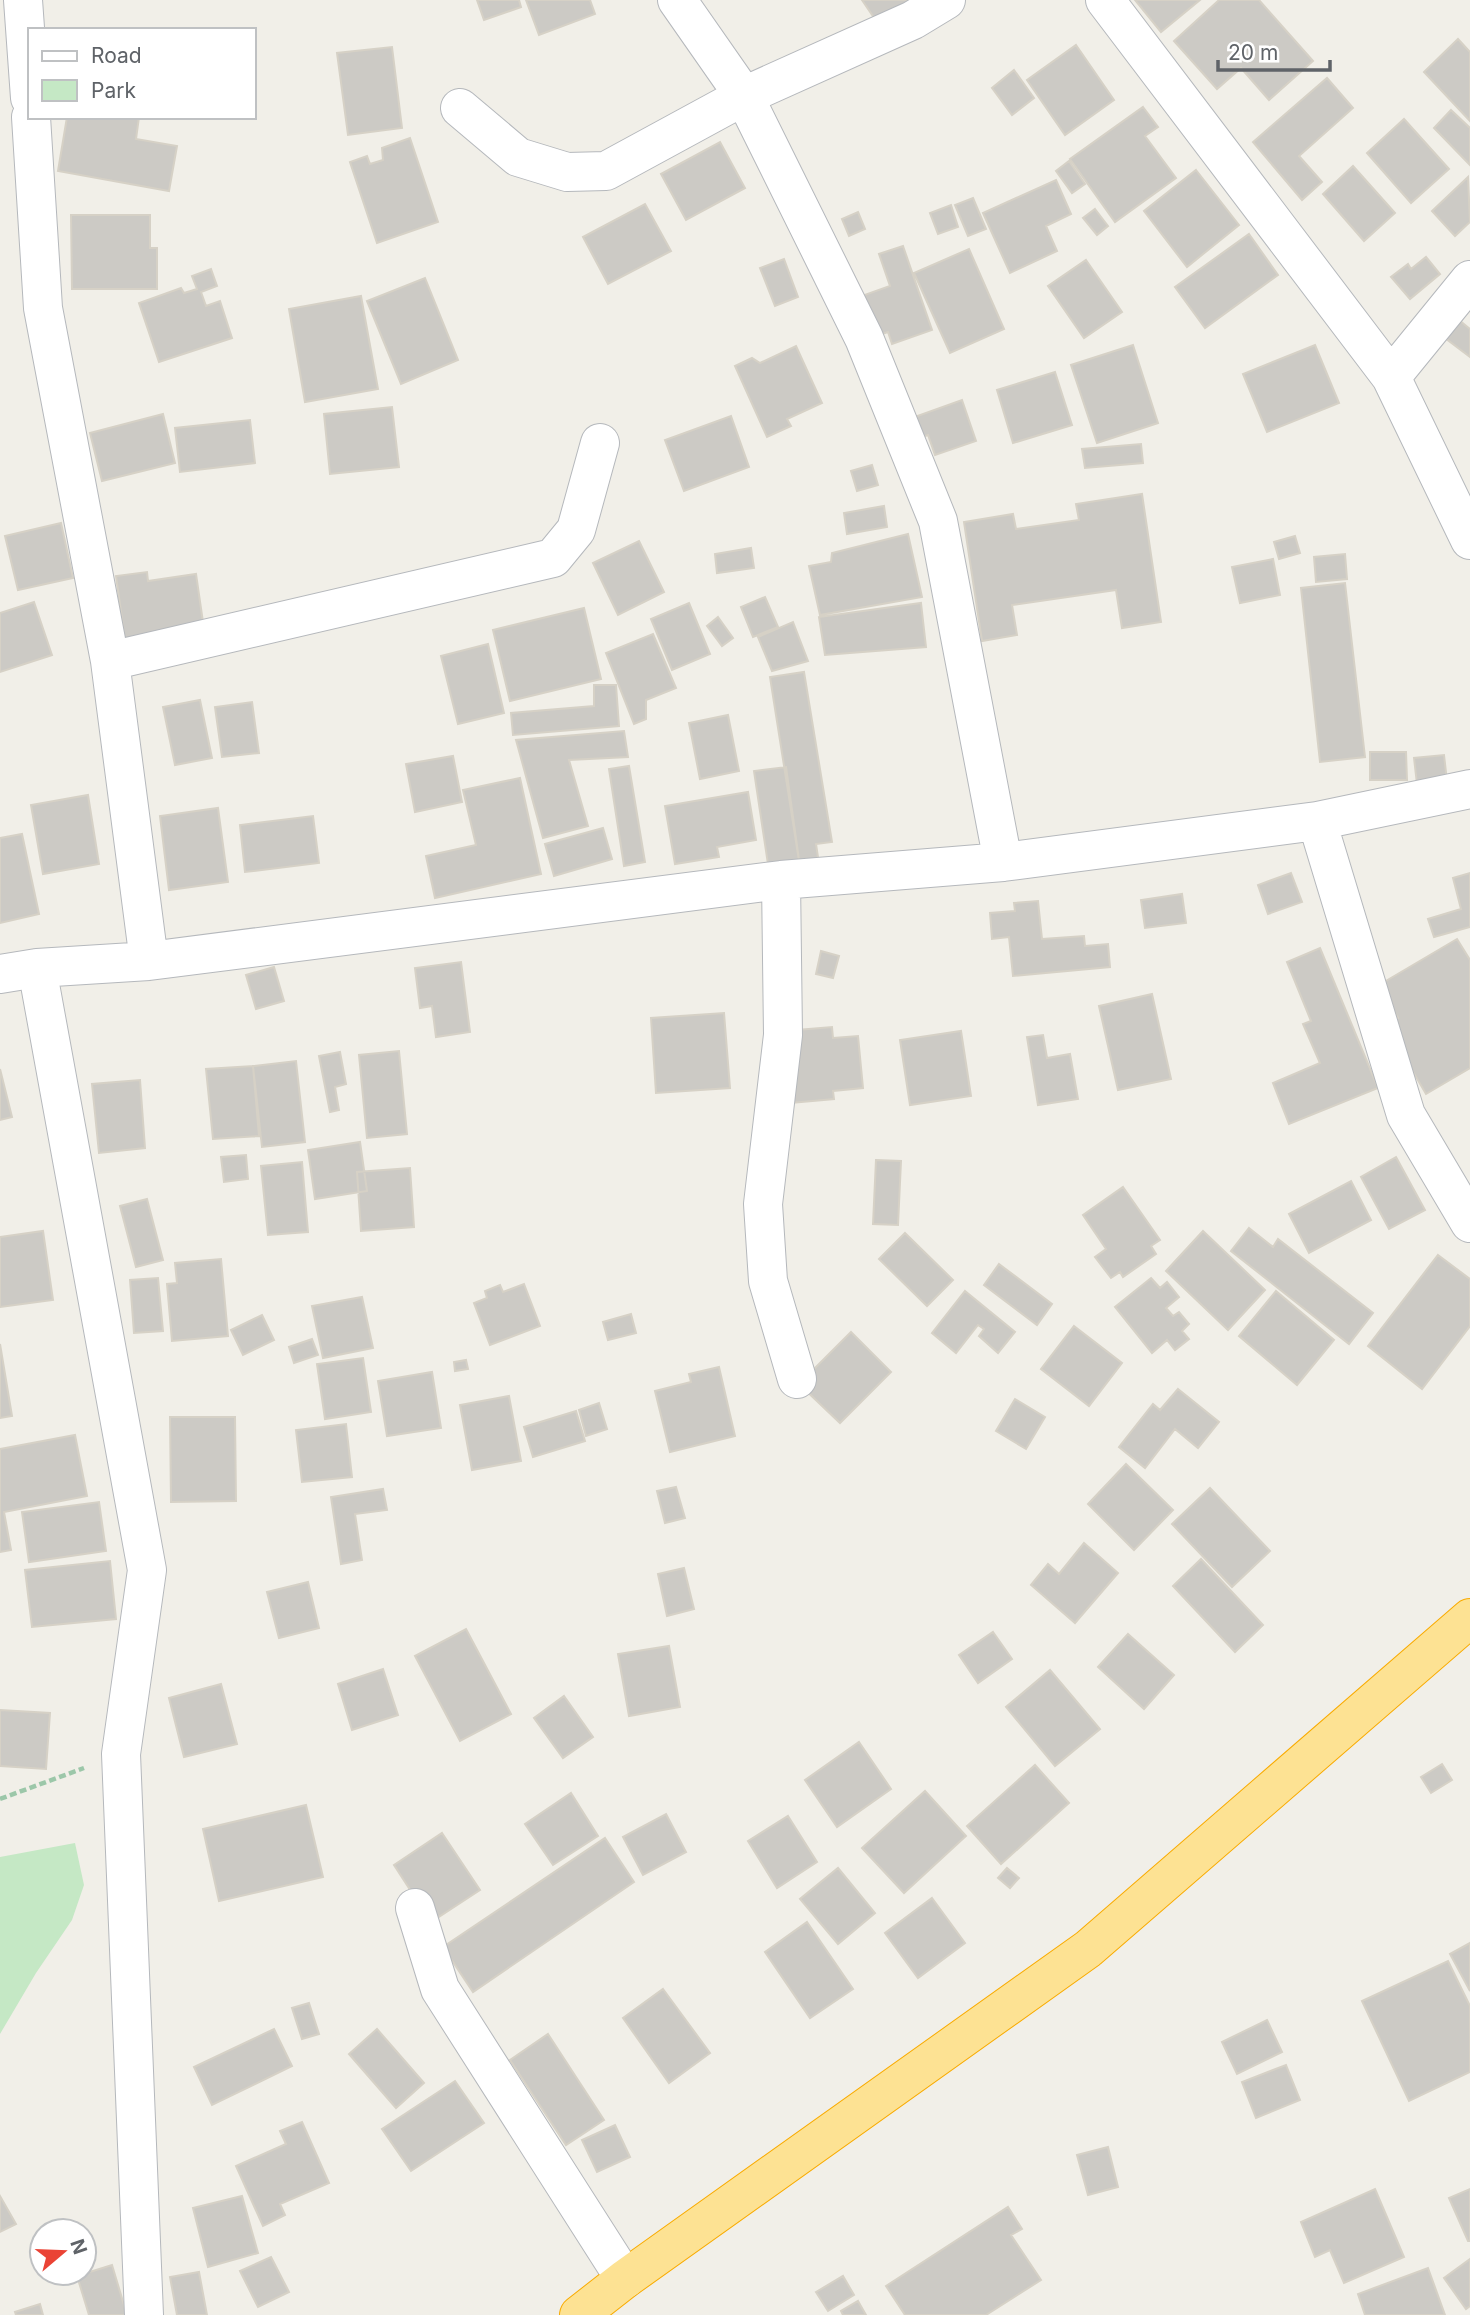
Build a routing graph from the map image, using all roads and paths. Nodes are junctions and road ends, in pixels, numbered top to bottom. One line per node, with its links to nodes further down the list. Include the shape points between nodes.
1 (23, 0): 5 (street)
2 (677, 0): 6 (street)
3 (946, 0): 6 (street, via 913,20)
4 (1105, 0): 10 (street)
5 (28, 70)
6 (744, 96): 7 (street, via 606,171 568,172 518,157); 16 (street, via 864,338 938,521)
7 (460, 108)
8 (31, 119): 13 (street, via 43,308)
9 (1470, 280): 10 (street)
10 (1391, 377): 12 (street)
11 (600, 443): 13 (street, via 576,530 553,558)
12 (1470, 540)
13 (110, 661): 18 (street)
14 (1470, 789): 15 (street)
15 (1317, 821): 16 (street); 21 (street, via 1406,1115)
16 (1003, 862): 17 (street)
17 (781, 880): 18 (street); 22 (street, via 783,1035 763,1205 768,1281)
18 (149, 961): 19 (street)
19 (37, 968): 20 (street); 24 (street, via 147,1570)
20 (0, 974)
21 (1470, 1223)
22 (797, 1380)
23 (1470, 1618): 27 (highway, via 1088,1949)
24 (121, 1754): 25 (path); 28 (street)
25 (0, 1799)
26 (415, 1908): 27 (street, via 440,1989)
27 (625, 2279): 29 (highway)
28 (144, 2315)
29 (579, 2315)

